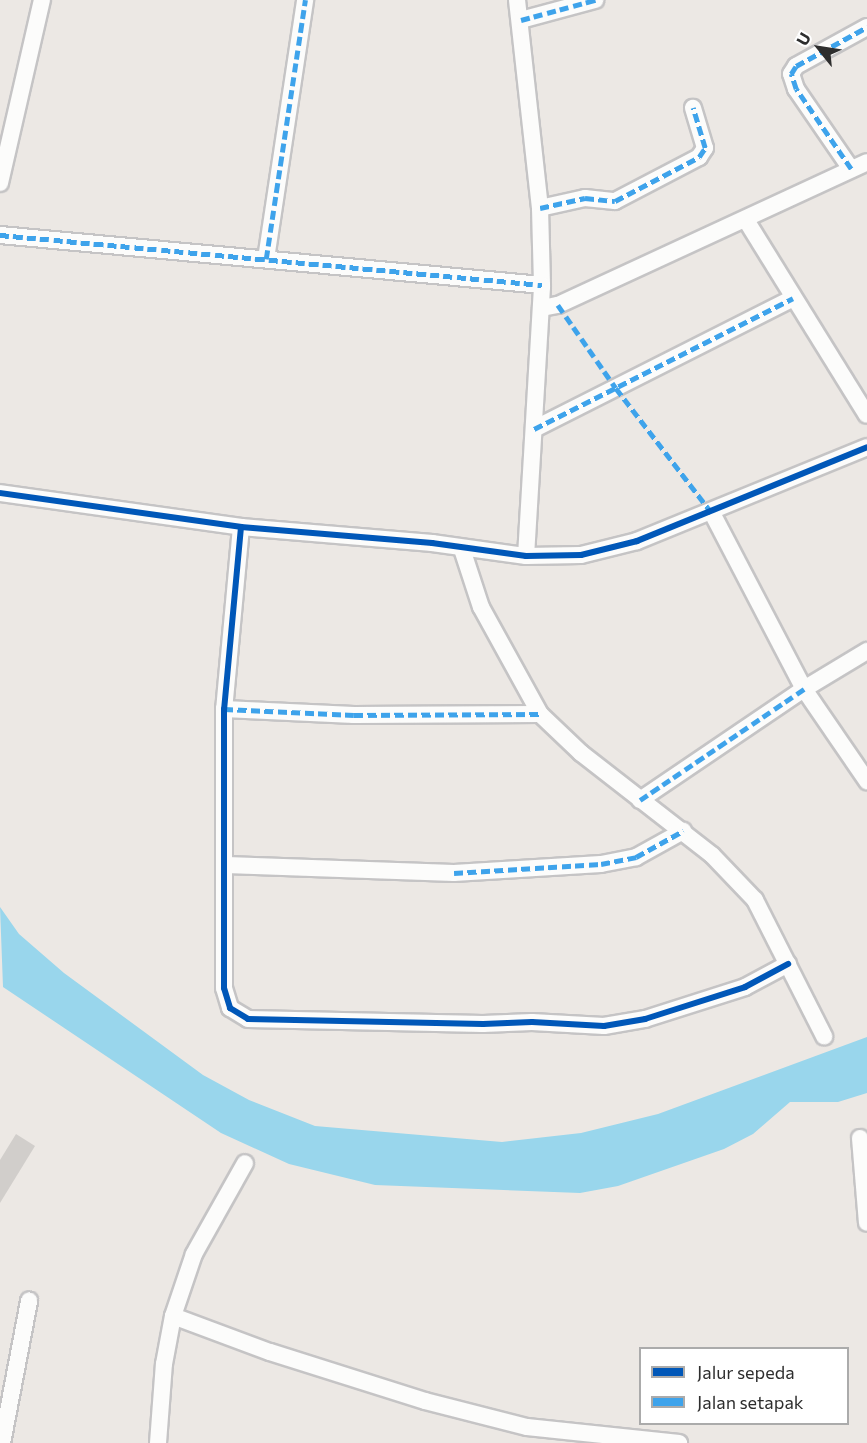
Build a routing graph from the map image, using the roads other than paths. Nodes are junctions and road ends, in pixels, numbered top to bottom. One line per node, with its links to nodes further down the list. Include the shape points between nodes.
1 (42, 0): 10 (street)
2 (305, 0): 14 (street)
3 (517, 0): 5 (street)
4 (595, 0): 5 (street)
5 (520, 20): 11 (street)
6 (867, 27): 9 (street, via 796,66 791,74 796,89)
7 (693, 108): 11 (street, via 705,148 699,157 615,201 585,198)
8 (867, 162): 9 (street)
9 (851, 169): 12 (street)
10 (0, 183)
11 (540, 208): 15 (street)
12 (746, 220): 16 (street); 17 (street, via 558,305)
13 (0, 235): 14 (street)
14 (266, 260): 15 (street)
15 (542, 285): 17 (street)
16 (793, 298): 18 (street); 19 (street)
17 (542, 308): 19 (street)
18 (867, 415)
19 (534, 429): 25 (street)
20 (867, 447): 22 (street)
21 (0, 493): 23 (street)
22 (712, 513): 25 (street, via 611,550); 27 (street)
23 (241, 527): 24 (street); 28 (street)
24 (462, 549): 25 (street); 29 (street, via 481,607)
25 (526, 556)
26 (867, 651): 27 (street)
27 (804, 689): 30 (street); 31 (street)
28 (224, 709): 29 (street, via 343,714); 33 (street)
29 (540, 714): 31 (street)
30 (867, 781)
31 (640, 800): 32 (street)
32 (683, 831): 33 (street, via 636,857 601,864 454,873); 34 (street, via 755,900)
33 (226, 865): 34 (street, via 224,988 230,1008 248,1018 604,1026 645,1018 745,987)
34 (788, 964): 35 (street)
35 (824, 1036)
36 (860, 1138): 38 (street)
37 (245, 1163): 40 (street, via 194,1254)
38 (867, 1223)
39 (29, 1301): 42 (street)
40 (173, 1316): 41 (street, via 281,1356 425,1401 527,1427); 43 (street, via 163,1375)
41 (604, 1438): 44 (street)
42 (3, 1443)
43 (158, 1443)
44 (679, 1443)

